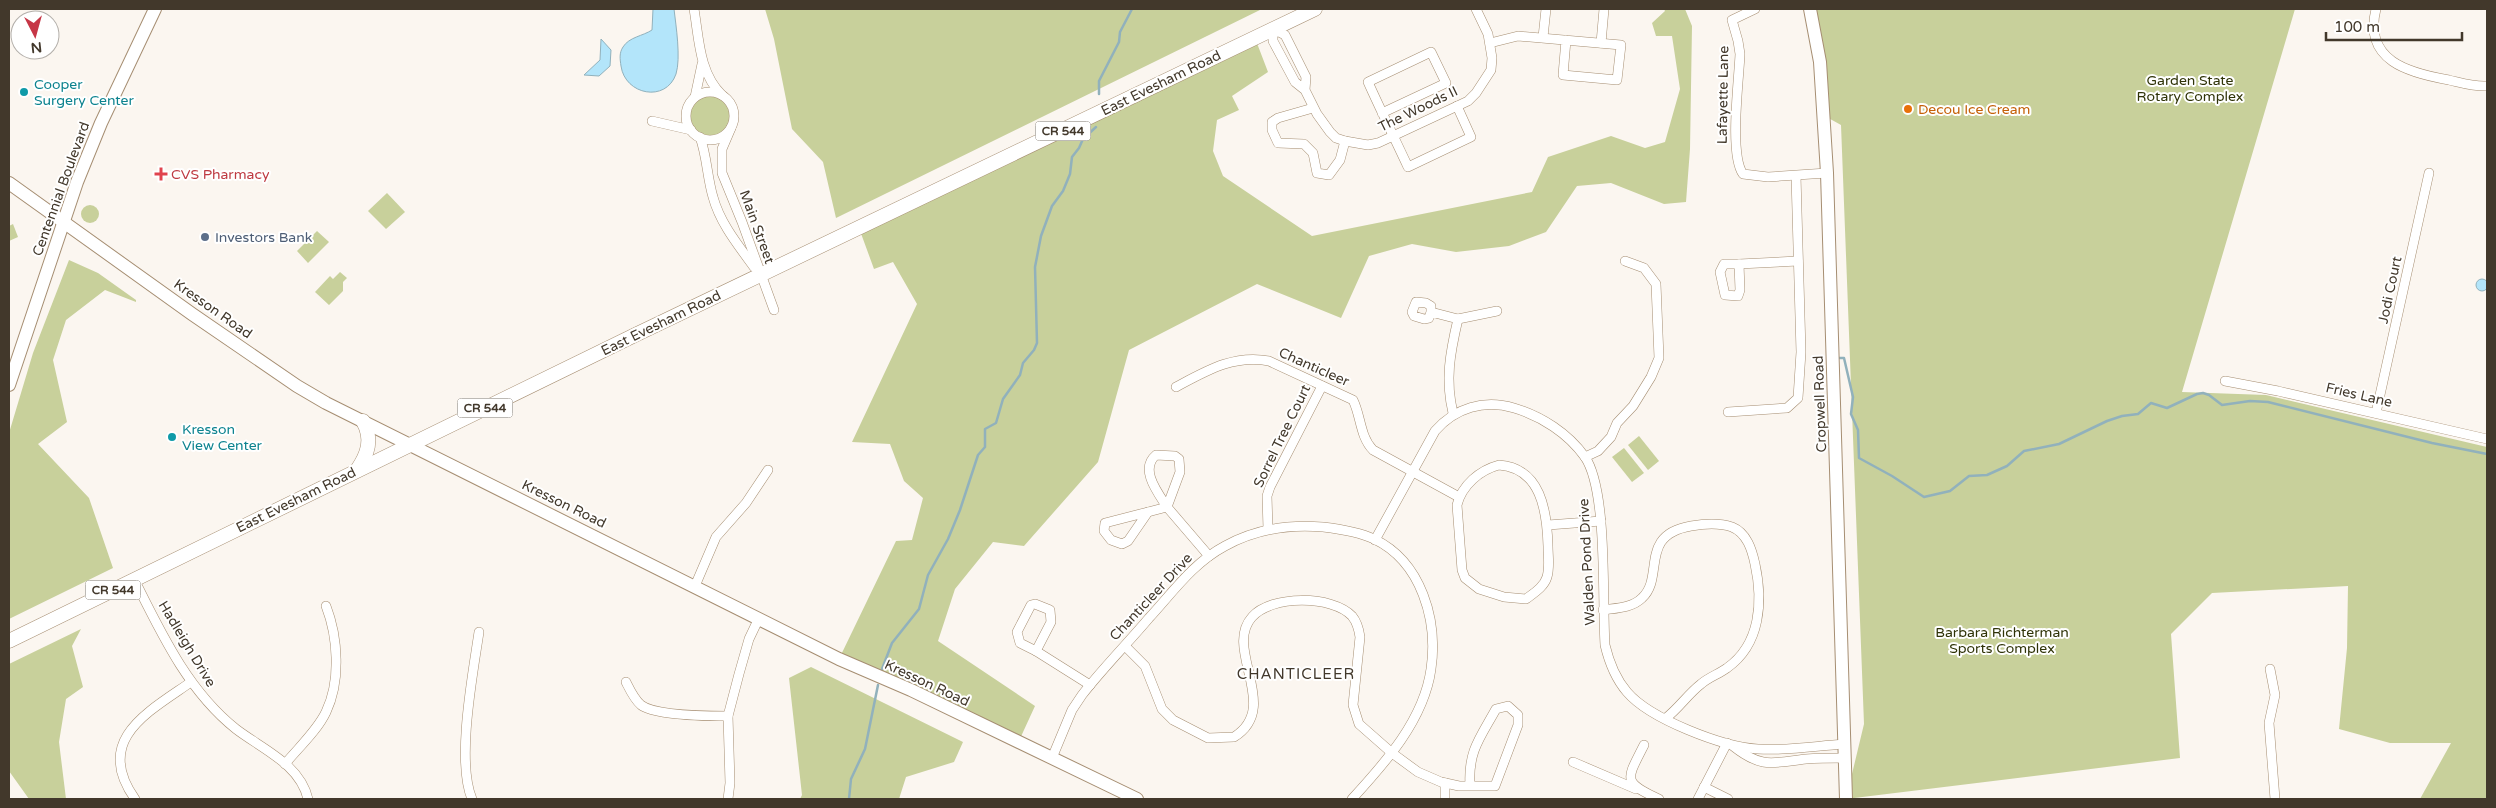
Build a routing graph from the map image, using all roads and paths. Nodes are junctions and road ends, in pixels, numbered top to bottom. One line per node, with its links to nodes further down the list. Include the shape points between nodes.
1 (156, 9): 33 (street, Centennial Boulevard, via 101,123)
2 (694, 9): 15 (street)
3 (1315, 9): 10 (main road, East Evesham Road / CR 544)
4 (1476, 9): 13 (street, The Woods II)
5 (1546, 9): 11 (street)
6 (1604, 9): 14 (street)
7 (1755, 9): 31 (street, Lafayette Lane, via 1732,20 1740,54 1737,160 1743,174)
8 (1810, 9): 29 (street, Cropwell Road, via 1820,62)
9 (2376, 9): 16 (street, via 2373,19 2377,42 2402,69 2419,75)
10 (1273, 29): 17 (street, via 1273,41 1295,82); 17 (street, via 1285,35 1306,77); 37 (main road, East Evesham Road / CR 544)
11 (1543, 37): 12 (street); 13 (street, via 1518,36)
12 (1566, 40): 14 (street); 14 (street, via 1563,75 1617,80 1620,45)
13 (1490, 43): 20 (street, The Woods II, via 1492,58 1485,82 1468,101)
14 (1600, 43)
15 (703, 59): 18 (street, via 709,78); 19 (street)
16 (2487, 86)
17 (1305, 90): 21 (street)
18 (722, 94): 19 (street, via 707,92); 24 (street, via 734,109)
19 (695, 97): 25 (street, via 687,113)
20 (1457, 106): 26 (street, The Woods II); 26 (street, via 1471,137 1426,159 1408,167)
21 (1313, 108): 28 (street, via 1336,138); 28 (street, via 1272,122 1278,143 1304,144 1313,153 1317,173 1324,175 1329,174 1340,160)
22 (1382, 113): 22 (street, via 1368,82 1431,52 1446,83); 26 (street)
23 (652, 121): 25 (street)
24 (731, 128): 27 (street, via 716,139); 37 (street, Main Street, via 722,149 722,173)
25 (691, 130): 27 (street)
26 (1393, 136): 28 (street, The Woods II, via 1368,145)
27 (700, 137): 37 (street, Main Street, via 713,200 728,231)
28 (1345, 141)
29 (1827, 173): 31 (street, Lafayette Lane); 80 (street, Cropwell Road)
30 (2429, 173): 48 (street, Jodi Court)
31 (1796, 176): 35 (street)
32 (9, 183): 33 (street, Kresson Road)
33 (64, 222): 43 (street, Centennial Boulevard); 49 (street, Kresson Road, via 297,386)
34 (1625, 260): 52 (street, via 1644,268 1656,284 1659,358 1651,377 1610,437 1598,451)
35 (1798, 261): 36 (street); 46 (street, via 1801,352 1798,398 1787,408)
36 (1739, 264)
37 (760, 275): 38 (street); 51 (main road, East Evesham Road / CR 544)
38 (774, 310)
39 (1497, 311): 41 (street)
40 (1431, 312): 41 (street)
41 (1458, 319): 47 (street, via 1447,372)
42 (2225, 381): 48 (street, Fries Lane)
43 (9, 385)
44 (1176, 386): 45 (street, Chanticleer, via 1220,364 1259,359)
45 (1322, 386): 55 (street, Chanticleer, via 1352,400 1359,411 1367,444); 61 (street, Sorrel Tree Court, via 1270,487 1267,496)
46 (1728, 412)
47 (1454, 413): 52 (street, Walden Pond Drive, via 1469,407 1490,405 1529,412 1551,424); 55 (street, Walden Pond Drive, via 1434,431)
48 (2376, 413): 50 (street, Fries Lane)
49 (363, 421): 51 (street, Kresson Road); 53 (main road, via 368,429 368,450)
50 (2487, 439)
51 (411, 444): 53 (main road, East Evesham Road / CR 544); 65 (street, Kresson Road)
52 (1585, 457): 59 (street, Walden Pond Drive, via 1594,477)
53 (357, 470): 64 (main road, East Evesham Road / CR 544)
54 (768, 470): 65 (street, via 746,503 716,537)
55 (1413, 470): 56 (street, Chanticleer); 62 (street, Walden Pond Drive)
56 (1460, 497): 60 (street, via 1468,485 1488,468 1512,466 1530,480 1540,494); 60 (street, via 1457,505 1462,570 1479,590 1523,600 1540,589 1547,576)
57 (1167, 507): 57 (street, via 1151,480 1150,464 1156,455 1179,459 1180,472); 58 (street); 63 (street)
58 (1148, 512): 58 (street, via 1105,523 1104,532 1111,540 1122,544 1128,541)
59 (1600, 521): 60 (street); 67 (street, Walden Pond Drive)
60 (1548, 525)
61 (1268, 529): 62 (street, Chanticleer Drive, via 1326,527); 63 (street, Chanticleer Drive, via 1225,545)
62 (1376, 540): 82 (street, Chanticleer Drive, via 1404,563 1418,583 1428,608 1433,639 1429,677 1420,703)
63 (1209, 556): 71 (street, Chanticleer Drive, via 1188,574)
64 (134, 579): 70 (main road, East Evesham Road / CR 544); 74 (street, Hadleigh Drive)
65 (695, 586): 68 (street, Kresson Road)
66 (326, 606): 86 (street, via 336,643 332,690 326,712)
67 (1603, 610): 78 (street, Walden Pond Drive, via 1605,645 1616,676 1638,703); 78 (street, via 1625,607 1643,598 1651,582 1661,542 1672,531 1698,524 1717,525 1732,528 1748,542 1756,571 1759,607 1756,629 1740,655 1727,668 1703,682)
68 (759, 618): 77 (street, via 741,665); 83 (street, Kresson Road, via 839,659)
69 (479, 632): 93 (street, via 470,691 466,755)
70 (9, 641)
71 (1125, 646): 76 (street, Chanticleer Drive); 82 (street, via 1145,666 1162,709 1173,720 1208,738 1234,737 1248,724 1252,713 1253,686 1245,637 1252,616 1265,607 1292,600 1341,609 1352,616 1360,637 1353,705 1359,724)
72 (1036, 651): 72 (street, via 1020,643 1017,632 1030,605 1035,604 1050,610 1051,622); 76 (street)
73 (2270, 669): 102 (street, via 2275,695 2270,723)
74 (191, 682): 86 (street, Hadleigh Drive, via 235,728); 91 (street, via 146,714 124,738 122,775)
75 (626, 682): 77 (street, via 646,708 690,715)
76 (1090, 685): 83 (street, Chanticleer Drive, via 1072,710)
77 (728, 716): 94 (street)
78 (1666, 718): 79 (street, Walden Pond Drive)
79 (1730, 744): 80 (street, Walden Pond Drive, via 1782,750); 84 (street, Walden Pond Drive, via 1746,757 1775,763); 89 (street)
80 (1844, 744): 84 (street, Cropwell Road)
81 (1644, 745): 90 (street, via 1630,772 1630,779)
82 (1392, 753): 87 (street, via 1418,772); 96 (street, Chanticleer Drive)
83 (1052, 758): 95 (street, Kresson Road)
84 (1845, 758): 101 (street, Cropwell Road)
85 (1573, 762): 90 (street)
86 (285, 764): 92 (street, Hadleigh Drive, via 296,774)
87 (1445, 783): 88 (street); 97 (street)
88 (1470, 785): 88 (street, via 1472,752 1496,709 1508,706 1518,715 1518,725 1495,786)
89 (1704, 787): 99 (street); 100 (street)
90 (1638, 790): 98 (street)
91 (135, 799)
92 (308, 799)
93 (472, 799)
94 (728, 799)
95 (1137, 799)
96 (1352, 799)
97 (1446, 799)
98 (1659, 799)
99 (1698, 799)
100 (1728, 799)
101 (1846, 799)
102 (2275, 799)

